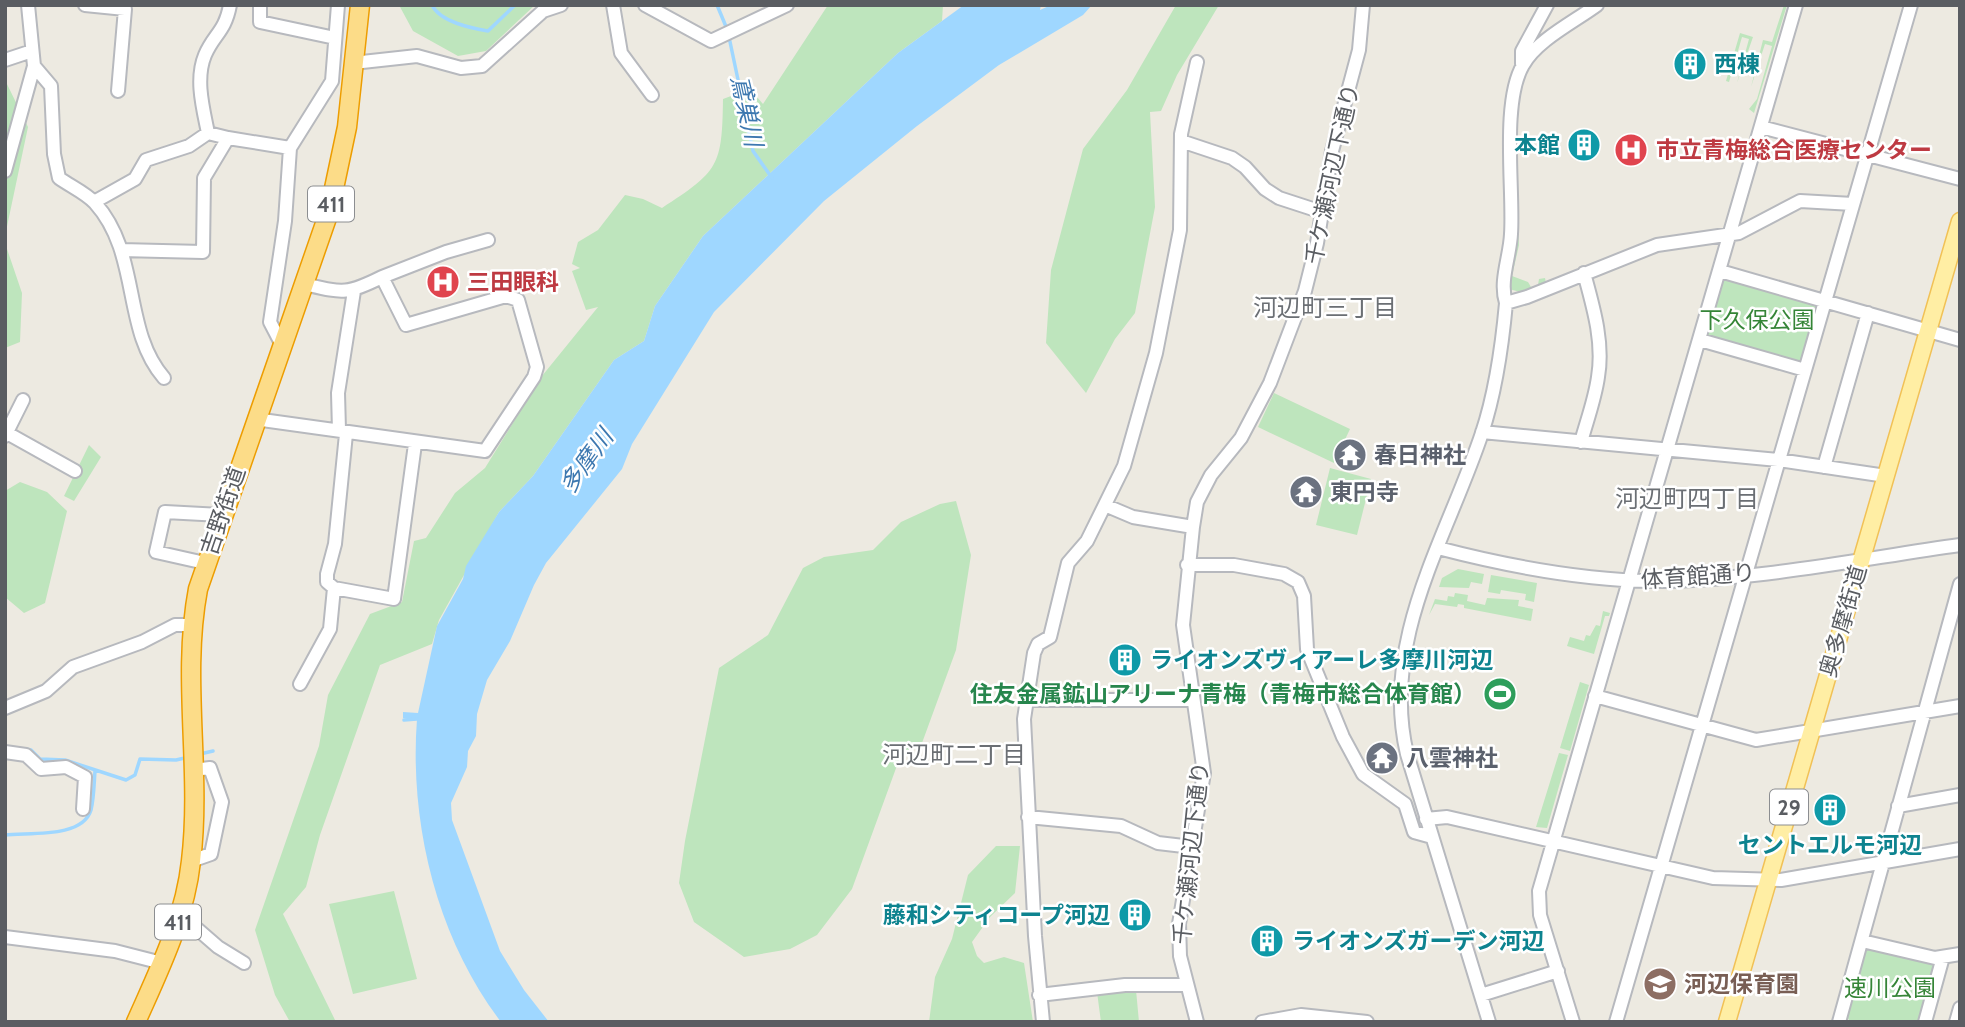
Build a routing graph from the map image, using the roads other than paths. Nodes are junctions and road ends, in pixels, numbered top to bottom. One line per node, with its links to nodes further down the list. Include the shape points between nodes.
1 (28, 5): 17 (street)
2 (85, 5): 23 (street, via 125,9)
3 (230, 5): 26 (street, via 226,25 205,55 200,86)
4 (260, 5): 16 (street, via 260,22)
5 (338, 5): 16 (street)
6 (359, 5): 20 (highway, 吉野街道 / 411)
7 (561, 5): 20 (street, via 542,11 482,66 461,68 417,56)
8 (613, 5): 24 (street, via 621,52)
9 (645, 5): 10 (street, via 711,41)
10 (787, 5)
11 (1363, 5): 35 (street, 千ケ瀬河辺下通り, via 1359,50 1328,169)
12 (1547, 5): 22 (street, via 1522,51)
13 (1597, 5): 22 (street, via 1533,52)
14 (1796, 5): 25 (street)
15 (1911, 5): 30 (street)
16 (335, 38): 29 (street, via 332,81)
17 (32, 51): 18 (street); 21 (street)
18 (5, 60)
19 (1197, 62): 28 (street)
20 (353, 63): 43 (highway, 吉野街道 / 411, via 342,159)
21 (34, 66): 31 (street); 33 (street, via 51,86 59,178)
22 (1522, 66): 46 (street, via 1511,136)
23 (118, 91)
24 (652, 95)
25 (1761, 127): 30 (street); 37 (street)
26 (208, 133): 27 (street); 33 (street, via 189,146 146,160 135,179)
27 (228, 138): 29 (street); 39 (street, via 204,178 203,252)
28 (1181, 141): 35 (street, via 1232,158 1265,190); 66 (street, via 1180,230 1166,312 1132,442)
29 (290, 148): 51 (street, via 270,322)
30 (1867, 155): 32 (street); 34 (street)
31 (5, 171)
32 (1960, 178)
33 (94, 202): 39 (street)
34 (1853, 204): 37 (street, via 1800,201 1757,226); 45 (street)
35 (1322, 212): 68 (street, 千ケ瀬河辺下通り, via 1305,291 1270,383 1241,438 1216,467 1202,493)
36 (1960, 221): 48 (main road, 奥多摩街道 / 29)
37 (1730, 235): 40 (street); 41 (street, via 1657,245)
38 (488, 240): 42 (street)
39 (121, 250): 53 (street, via 141,338 151,363)
40 (1720, 271): 45 (street); 49 (street)
41 (1584, 273): 46 (street); 59 (street, via 1600,358)
42 (382, 277): 44 (street); 60 (street, via 407,325 506,296 518,300 537,367 485,451)
43 (304, 284): 44 (street, via 343,293); 51 (highway, 吉野街道 / 411)
44 (354, 291): 56 (street, via 338,393)
45 (1824, 300): 47 (street); 52 (street)
46 (1506, 303): 57 (street, via 1496,380)
47 (1868, 313): 48 (street); 63 (street)
48 (1928, 331): 50 (street); 65 (main road, 奥多摩街道 / 29)
49 (1700, 340): 52 (street); 61 (street)
50 (1960, 340)
51 (282, 345): 55 (highway, 吉野街道 / 411)
52 (1805, 370): 62 (street)
53 (164, 379)
54 (23, 400): 58 (street)
55 (255, 419): 56 (street); 67 (highway, 吉野街道 / 411)
56 (342, 432): 60 (street); 77 (street, via 335,544 327,574 327,582)
57 (1482, 432): 59 (street); 70 (street)
58 (6, 434): 64 (street)
59 (1581, 442): 61 (street)
60 (415, 444): 77 (street, via 394,599)
61 (1667, 450): 62 (street); 75 (street)
62 (1778, 460): 63 (street); 74 (street)
63 (1824, 467): 65 (street)
64 (75, 471)
65 (1886, 476): 71 (main road, 奥多摩街道 / 29)
66 (1107, 506): 68 (street, via 1133,517); 82 (street, via 1068,564 1050,637 1038,644 1034,653)
67 (221, 515): 72 (highway, 吉野街道 / 411); 72 (street, via 165,512 156,552)
68 (1193, 527): 73 (street, 千ケ瀬河辺下通り)
69 (1960, 545): 71 (street, 体育館通り)
70 (1438, 548): 75 (street, 体育館通り); 95 (street, via 1406,639 1399,679 1403,738)
71 (1862, 559): 74 (street, 体育館通り); 88 (main road, 奥多摩街道 / 29)
72 (205, 563): 78 (highway, 吉野街道 / 411)
73 (1187, 565): 83 (street, 千ケ瀬河辺下通り, via 1184,645); 96 (street, via 1234,565 1284,574 1298,582 1304,596 1310,659 1363,774 1405,804 1414,832)
74 (1746, 574): 75 (street, 体育館通り); 87 (street)
75 (1629, 580): 81 (street)
76 (1960, 584): 79 (street)
77 (334, 588): 80 (street, via 330,629)
78 (191, 625): 85 (street, via 175,625 73,667 46,691); 90 (highway, 吉野街道 / 411)
79 (1954, 626): 86 (street)
80 (300, 684)
81 (1595, 696): 87 (street); 97 (street)
82 (1027, 700): 83 (street); 94 (street)
83 (1194, 701): 98 (street, 千ケ瀬河辺下通り, via 1204,773)
84 (1960, 706): 86 (street)
85 (5, 708)
86 (1922, 713): 88 (street); 92 (street)
87 (1701, 727): 88 (street, via 1756,740); 102 (street)
88 (1811, 733): 103 (main road, 奥多摩街道 / 29)
89 (5, 752): 93 (street, via 26,755 41,769 66,767 85,777)
90 (192, 761): 100 (highway, 吉野街道 / 411); 100 (street, via 210,768 222,802 211,853)
91 (1960, 795): 92 (street)
92 (1898, 806): 101 (street)
93 (83, 809)
94 (1028, 817): 98 (street, via 1121,827 1158,843); 113 (street)
95 (1426, 819): 96 (street); 97 (street, via 1447,817)
96 (1432, 837): 114 (street)
97 (1553, 842): 102 (street); 111 (street, via 1538,902)
98 (1192, 847): 112 (street, 千ケ瀬河辺下通り, via 1179,924)
99 (1960, 849): 101 (street)
100 (191, 861): 104 (highway, 吉野街道 / 411)
101 (1883, 862): 103 (street); 106 (street)
102 (1660, 866): 103 (street, via 1713,878); 123 (street)
103 (1768, 882): 124 (main road, 奥多摩街道 / 29)
104 (180, 914): 109 (highway, 吉野街道 / 411); 110 (street)
105 (5, 937): 109 (street, via 115,951)
106 (1863, 941): 108 (street, via 1930,958); 125 (street)
107 (1960, 954): 108 (street)
108 (1943, 957): 126 (street)
109 (162, 963): 116 (highway, 吉野街道 / 411)
110 (244, 963)
111 (1558, 971): 114 (street); 122 (street)
112 (1186, 985): 113 (street, via 1125,985); 118 (street, 千ケ瀬河辺下通り)
113 (1039, 995): 117 (street)
114 (1481, 995): 121 (street)
115 (1960, 1008): 127 (street)
116 (135, 1022)
117 (1043, 1022)
118 (1197, 1022)
119 (1262, 1022): 120 (street, via 1301,1016)
120 (1367, 1022)
121 (1489, 1022)
122 (1573, 1022)
123 (1616, 1022)
124 (1727, 1022)
125 (1839, 1022)
126 (1925, 1022)
127 (1956, 1022)

